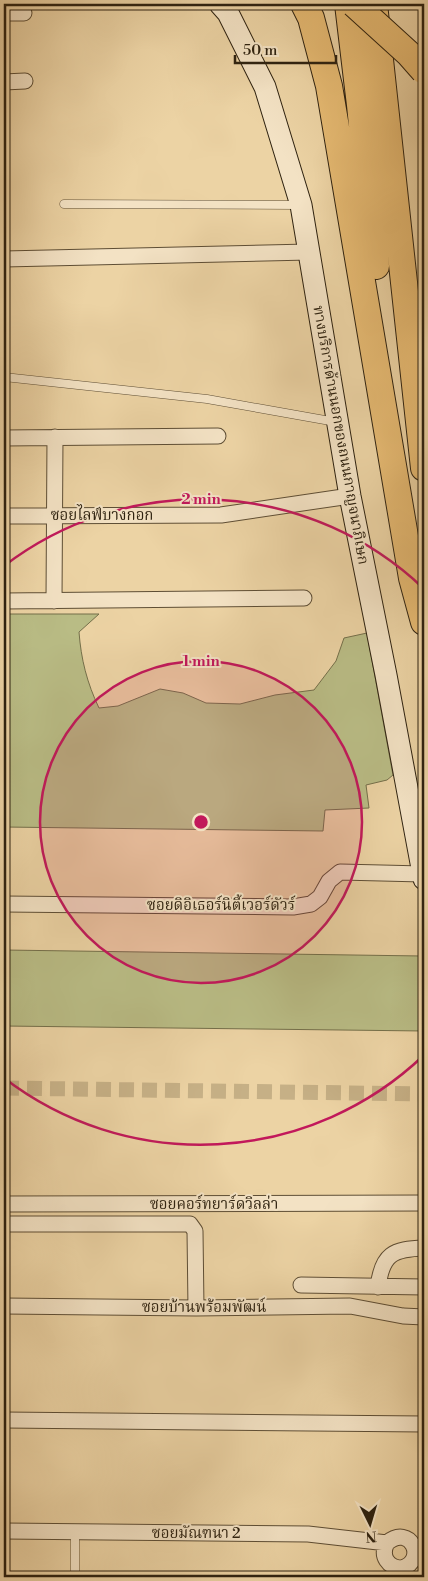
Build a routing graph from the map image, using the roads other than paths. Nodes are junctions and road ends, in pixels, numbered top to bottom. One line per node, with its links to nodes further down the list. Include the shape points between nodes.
1 (220, 4): 12 (main road, ทางบริการด้านนอกของถนนกาญจนาภิเษก, via 265,87)
2 (304, 4): 18 (highway, via 311,18 329,86)
3 (348, 4): 18 (highway, via 379,301)
4 (354, 4): 8 (highway, bridge)
5 (374, 4): 15 (highway)
6 (4, 13): 7 (street)
7 (24, 13)
8 (424, 71)
9 (25, 81): 10 (street)
10 (4, 82)
11 (64, 204): 12 (lane)
12 (301, 204): 13 (main road, ทางบริการด้านนอกของถนนกาญจนาภิเษก)
13 (309, 252): 14 (street); 19 (main road, ทางบริการด้านนอกของถนนกาญจนาภิเษก)
14 (4, 259)
15 (405, 288): 16 (highway); 23 (highway)
16 (424, 356)
17 (4, 377): 19 (lane, via 207,399)
18 (378, 377): 30 (highway, via 412,578)
19 (338, 423): 24 (main road, ทางบริการด้านนอกของถนนกาญจนาภิเษก)
20 (218, 436): 21 (street)
21 (55, 437): 22 (street); 26 (street)
22 (4, 438)
23 (424, 468)
24 (350, 496): 26 (street, ซอยไลฟ์บางกอก, via 221,515); 31 (main road, ทางบริการด้านนอกของถนนกาญจนาภิเษก)
25 (4, 516): 26 (street, ซอยไลฟ์บางกอก)
26 (55, 516): 29 (street)
27 (304, 598): 29 (street)
28 (4, 601): 29 (street)
29 (54, 601)
30 (424, 622)
31 (424, 876): 32 (street, ซอยดิอิเธอร์นิตี้เวอร์ดัวร์, via 340,872 328,881 320,898 311,904 293,907)
32 (4, 904)
33 (424, 1203): 34 (street, ซอยคอร์ทยาร์ดวิลล่า)
34 (4, 1204)
35 (4, 1224): 41 (street, via 190,1224 195,1230)
36 (424, 1248): 38 (street, via 396,1252 380,1270)
37 (302, 1285): 38 (street)
38 (378, 1286): 39 (street)
39 (424, 1287)
40 (4, 1306): 41 (street, ซอยบ้านพร้อมพัฒน์)
41 (196, 1308): 42 (street, ซอยบ้านพร้อมพัฒน์, via 350,1306)
42 (403, 1316): 43 (street, ซอยบ้านพร้อมพัฒน์); 44 (street, ซอยบ้านพร้อมพัฒน์)
43 (424, 1317)
44 (424, 1325)
45 (4, 1420): 46 (street)
46 (424, 1424)
47 (4, 1531): 48 (street, ซอยมัณฑนา 2)
48 (75, 1532): 49 (street, ซอยมัณฑนา 2, via 308,1534); 52 (lane)
49 (387, 1543): 50 (street, ซอยมัณฑนา 2, via 395,1538 405,1538); 51 (street, ซอยมัณฑนา 2, via 384,1552 388,1562)
50 (419, 1551): 51 (street, ซอยมัณฑนา 2)
51 (401, 1573)
52 (75, 1577)

